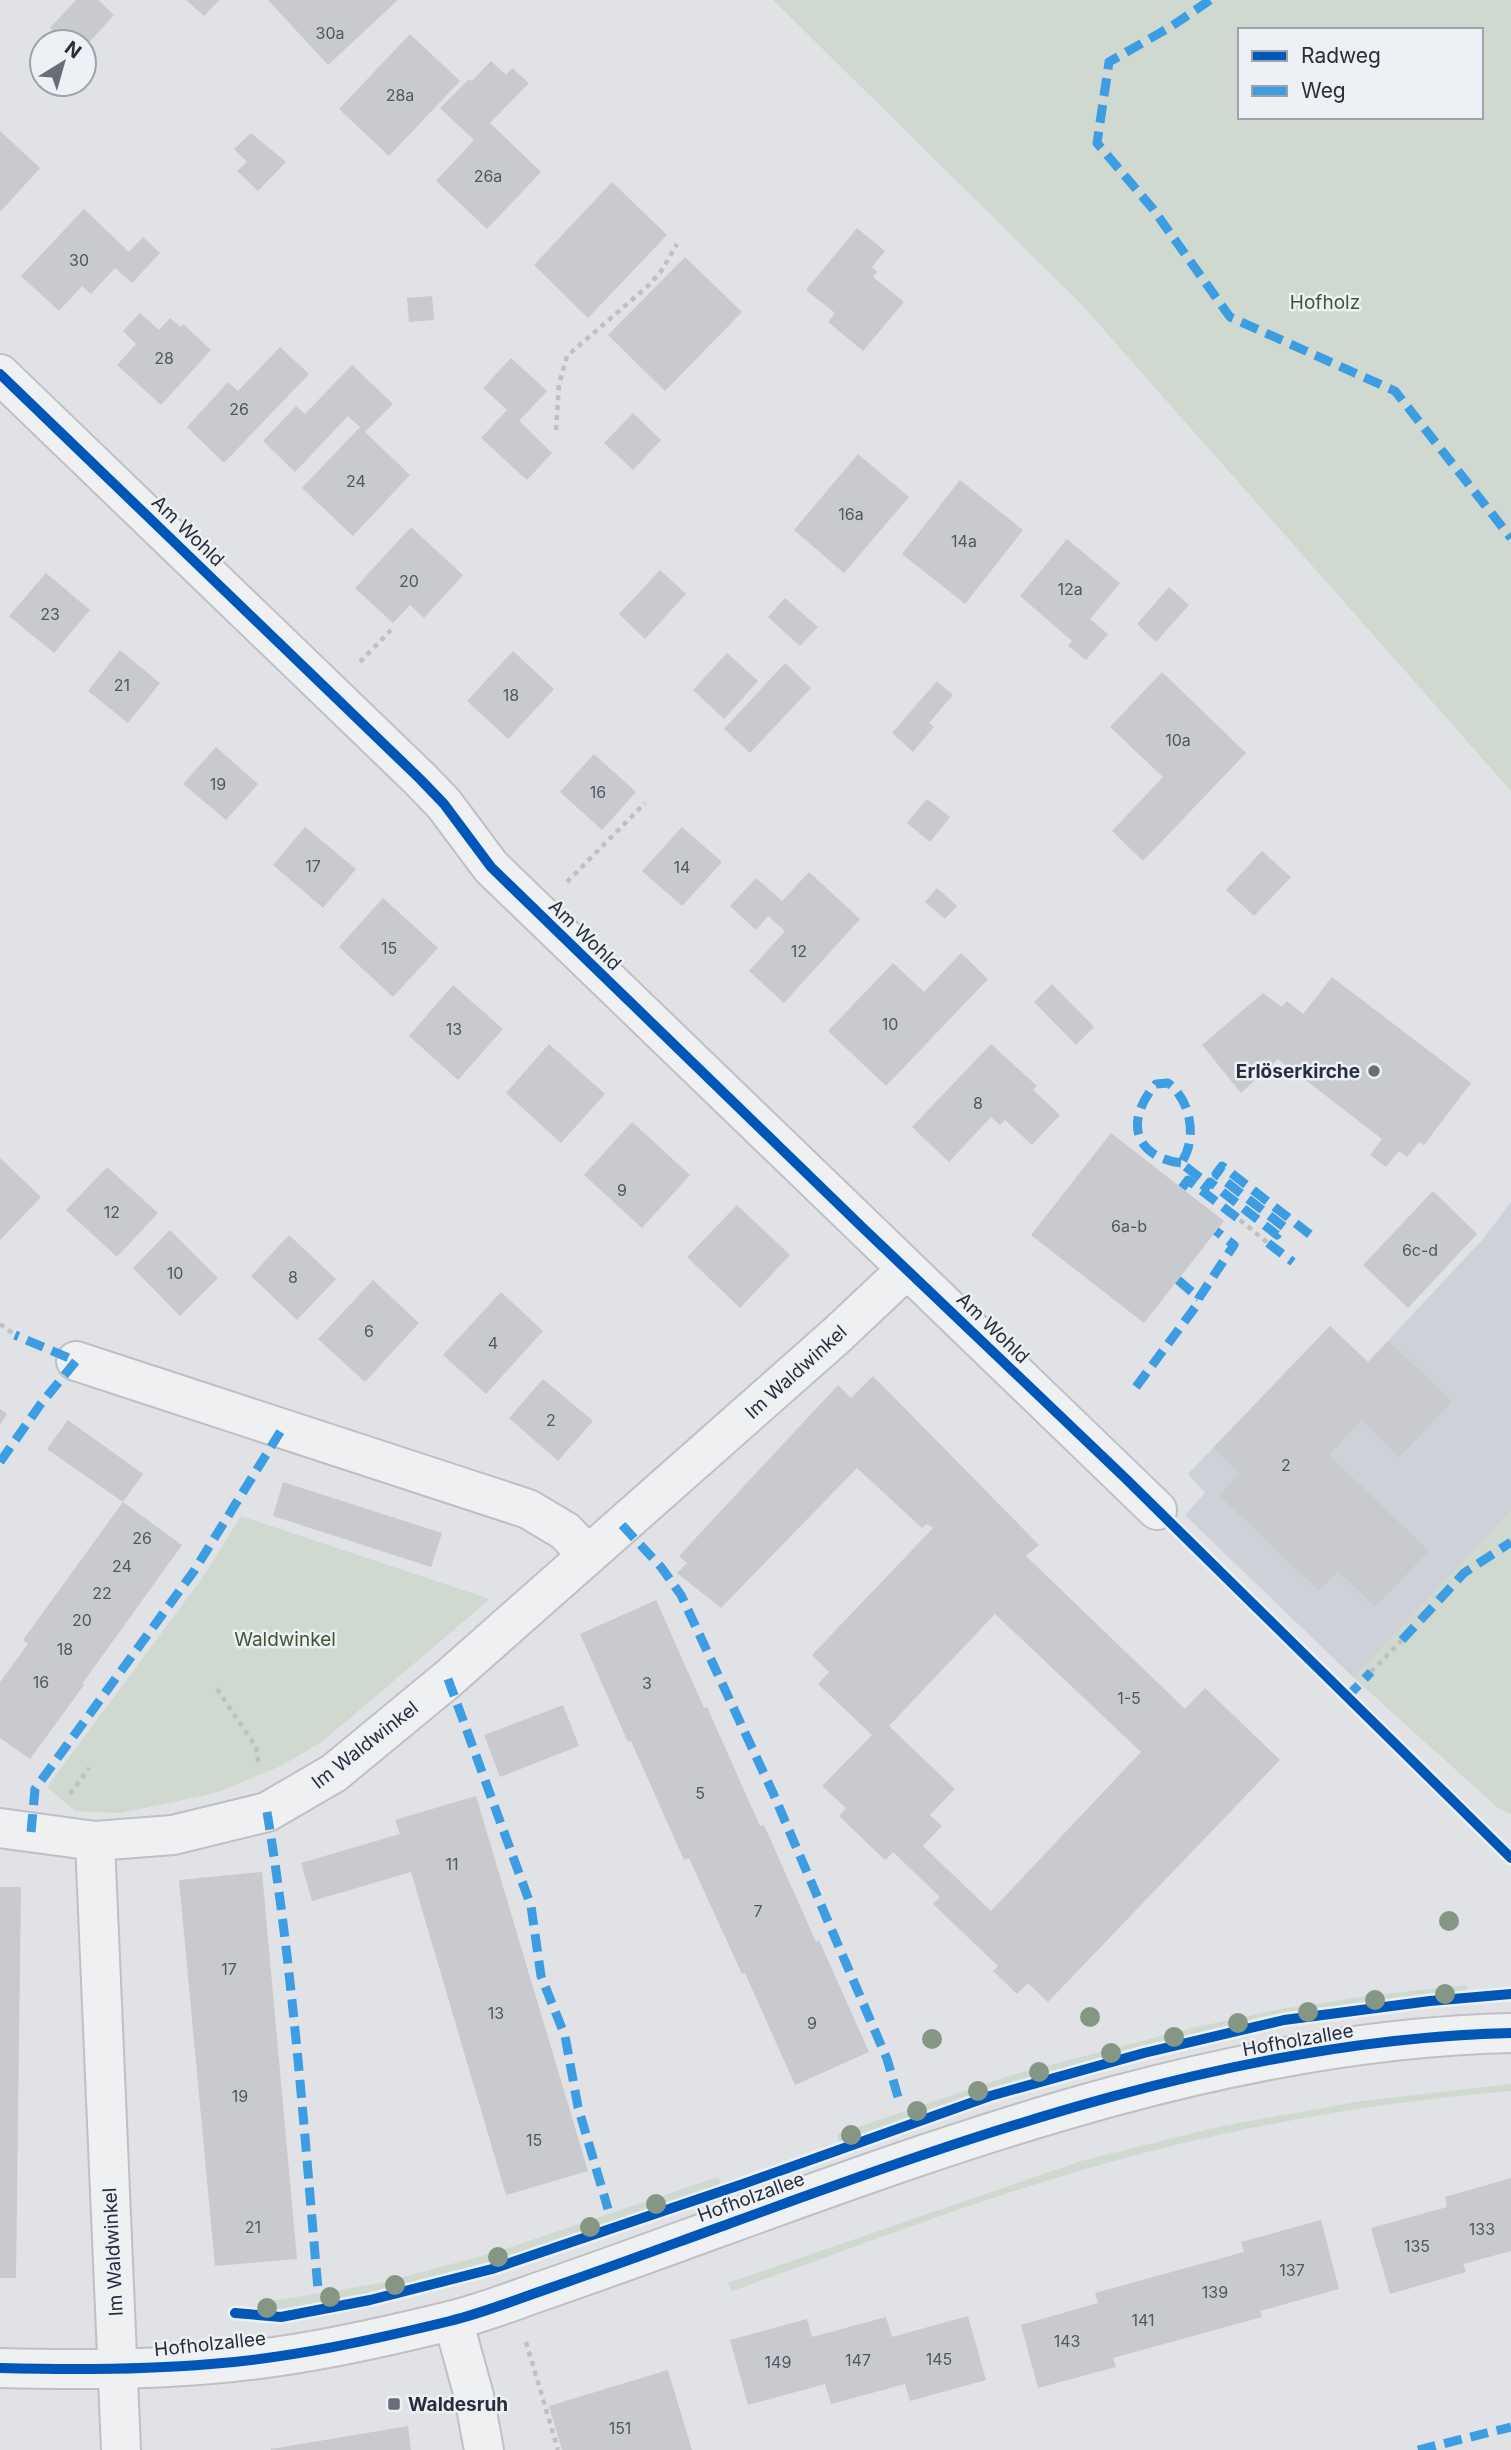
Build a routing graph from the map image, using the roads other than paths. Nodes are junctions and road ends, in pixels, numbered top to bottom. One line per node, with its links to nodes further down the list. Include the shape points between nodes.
1 (0, 374): 2 (street, Am Wohld, via 420,779 491,867)
2 (906, 1270): 4 (street, Am Wohld); 5 (street, Im Waldwinkel)
3 (76, 1361): 5 (street, via 528,1509 565,1531)
4 (1157, 1510)
5 (588, 1555): 7 (street, Im Waldwinkel, via 334,1773 267,1812 173,1835)
6 (0, 1828): 7 (street, Im Waldwinkel)
7 (95, 1841): 11 (street, Im Waldwinkel)
8 (1511, 2033): 9 (street, Hofholzallee, via 1461,2034 1306,2053 1042,2116)
9 (453, 2320): 11 (street, Hofholzallee, via 322,2349 215,2364); 13 (street)
10 (0, 2368): 11 (street, Hofholzallee)
11 (118, 2370): 12 (street, Im Waldwinkel)
12 (121, 2450)
13 (484, 2450)

